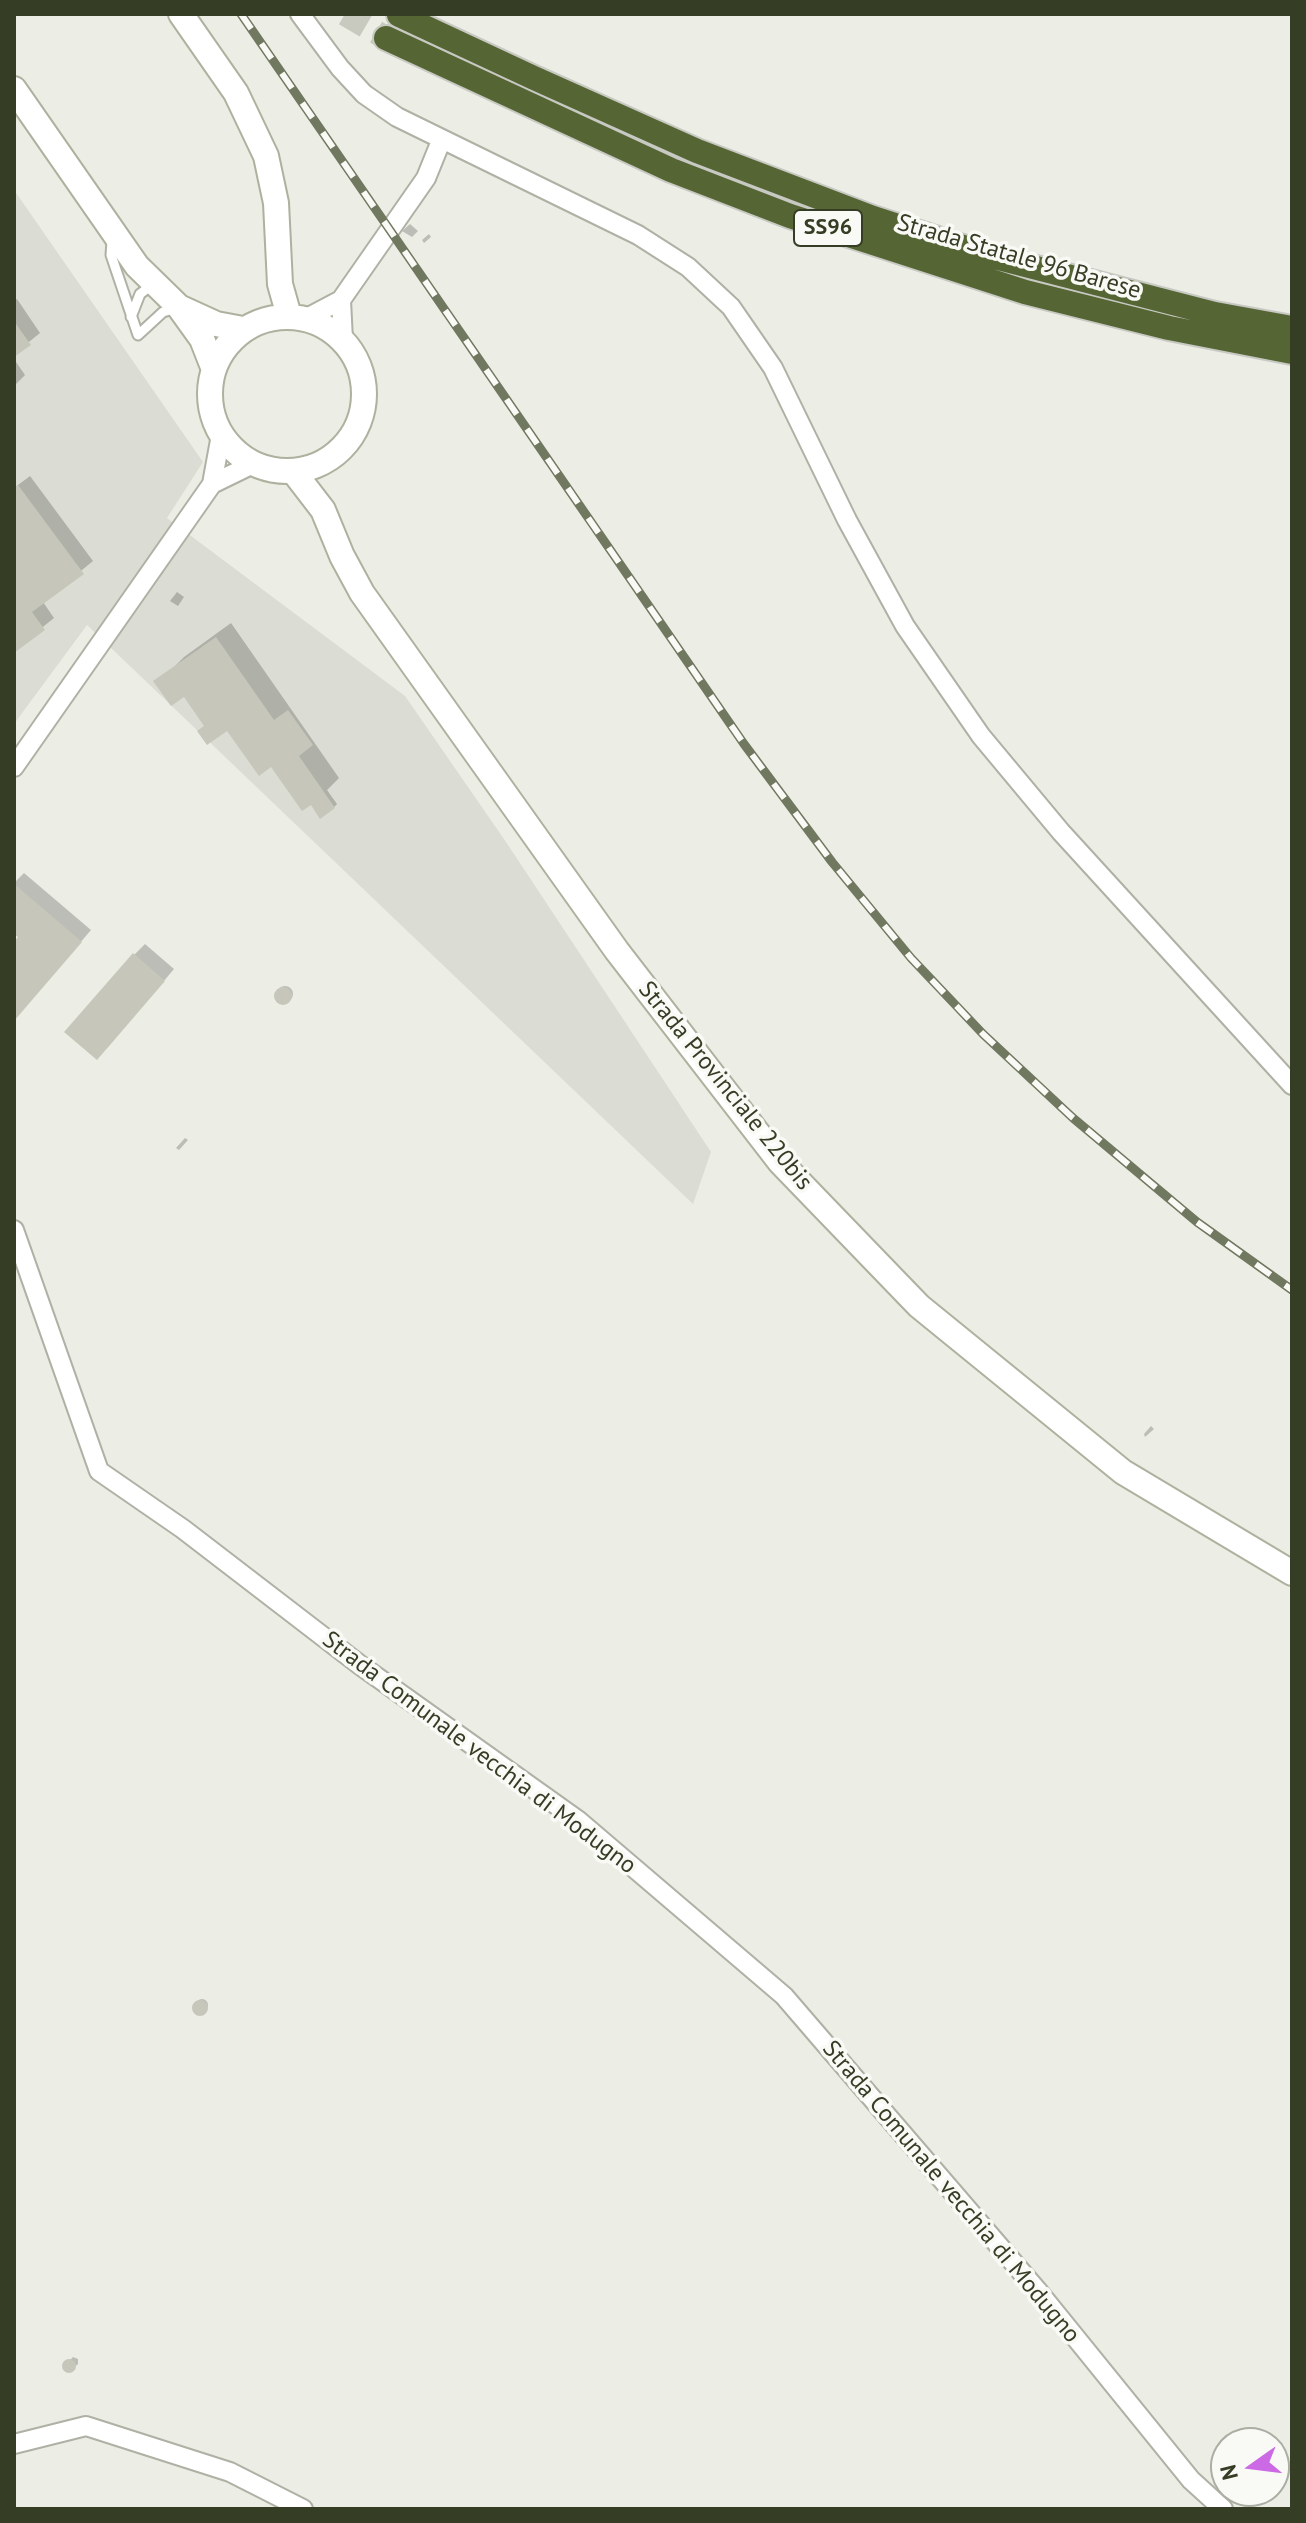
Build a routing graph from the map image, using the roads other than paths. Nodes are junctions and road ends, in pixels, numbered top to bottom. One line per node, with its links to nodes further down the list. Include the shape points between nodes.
1 (181, 14): 11 (street, via 236,93 266,156 276,203 280,284)
2 (303, 15): 6 (street, via 364,94)
3 (399, 15): 13 (highway, Strada Statale 96 Barese / SS96, via 697,151 873,218 994,257 1215,314)
4 (386, 38): 16 (highway, Strada Statale 96 Barese / SS96, via 671,170 790,216 1025,292)
5 (21, 104): 7 (street)
6 (441, 141): 9 (street, via 426,178); 25 (street, via 638,235 688,267 731,307 773,368 905,626 981,736 1061,832)
7 (112, 231): 8 (street); 12 (lane, via 111,255)
8 (153, 284): 10 (street); 12 (lane, via 140,294)
9 (341, 300): 11 (street); 15 (street)
10 (179, 307): 12 (lane, via 163,312 138,335); 14 (street, via 216,324); 17 (street, via 202,339)
11 (298, 317): 14 (street, via 265,319); 15 (street)
12 (130, 319)
13 (1292, 328)
14 (243, 329): 17 (street)
15 (343, 340): 19 (street, via 363,381 363,404 345,445)
16 (1292, 352)
17 (213, 367): 18 (street, via 210,402)
18 (221, 435): 20 (street); 22 (street)
19 (327, 460): 21 (street); 23 (street, Strada Provinciale 220bis)
20 (253, 464): 21 (street); 22 (street)
21 (293, 471): 23 (street, Strada Provinciale 220bis)
22 (212, 484): 24 (street)
23 (323, 510): 27 (street, Strada Provinciale 220bis, via 362,593 617,951 780,1162 919,1306 1123,1472)
24 (14, 767)
25 (1292, 1085)
26 (14, 1230): 30 (street, Strada Comunale vecchia di Modugno, via 99,1471 579,1821 784,1996 1037,2290 1191,2480)
27 (1292, 1573)
28 (14, 2444): 29 (street, via 86,2426 230,2472)
29 (303, 2509)
30 (1223, 2509)

